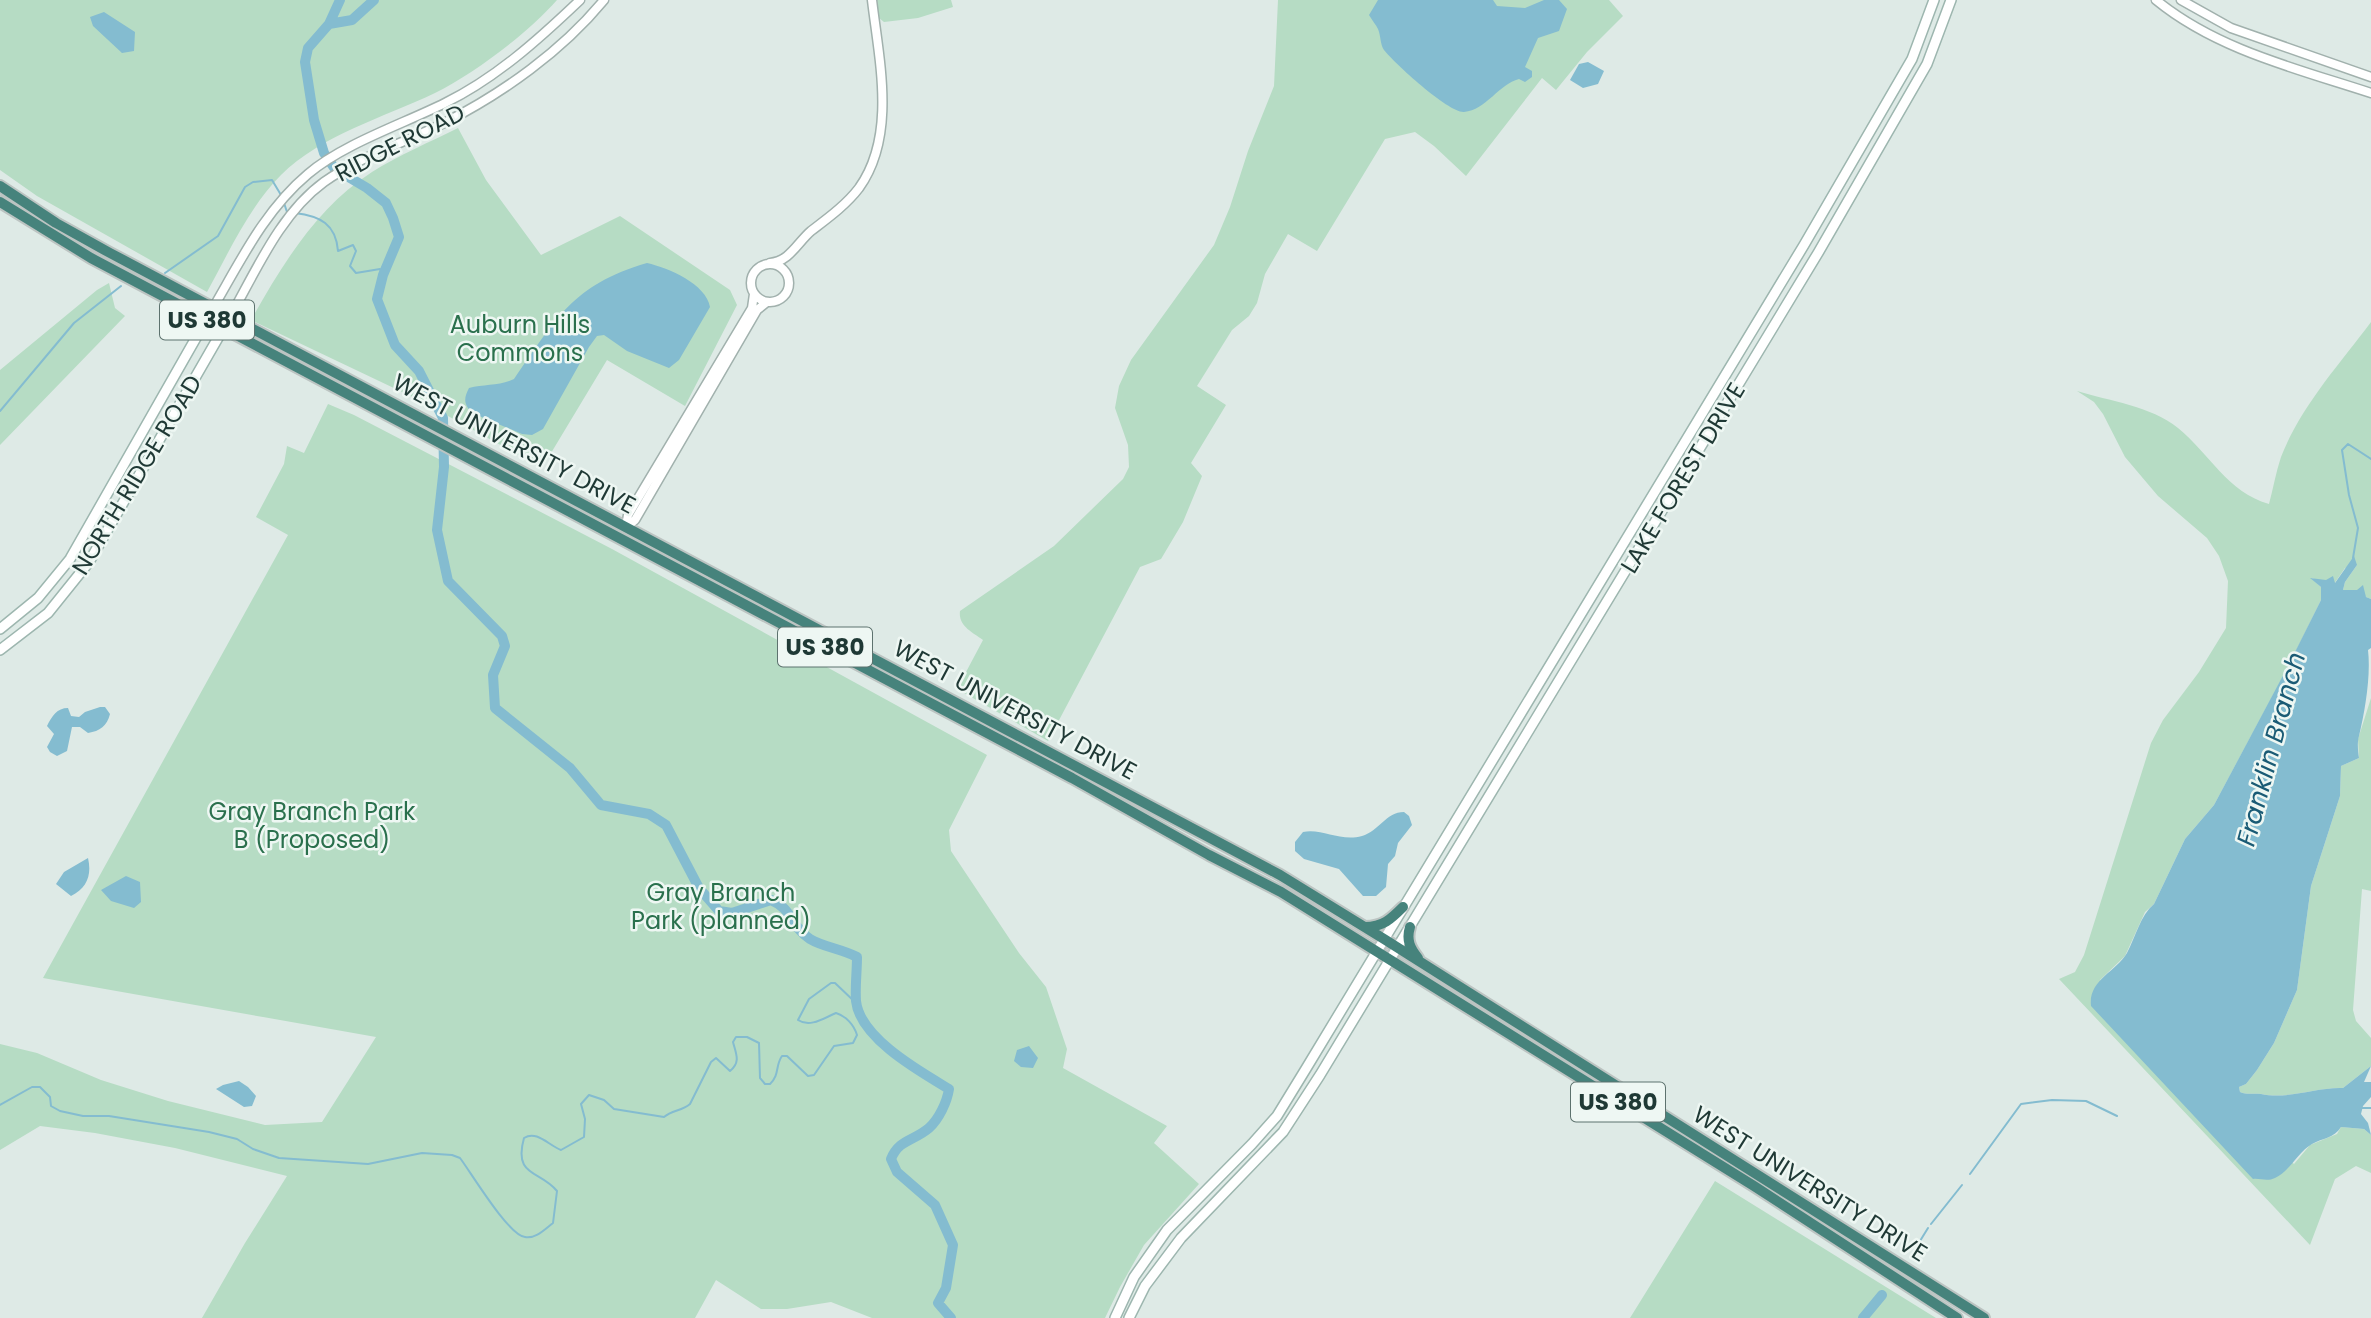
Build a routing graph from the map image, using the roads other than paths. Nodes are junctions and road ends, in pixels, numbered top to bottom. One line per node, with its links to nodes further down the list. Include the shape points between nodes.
1 (580, 0): 19 (street, RIDGE ROAD, via 483,82 314,168 266,219)
2 (604, 0): 20 (street, RIDGE ROAD, via 522,75 454,118 323,183 296,208)
3 (872, 0): 14 (street, via 882,104 875,154 859,187)
4 (1934, 0): 33 (main road, LAKE FOREST DRIVE, via 1912,59 1811,233)
5 (1951, 0): 35 (main road, LAKE FOREST DRIVE, via 1927,64 1830,232)
6 (2156, 0): 9 (street, via 2226,43)
7 (2181, 0): 8 (street, via 2231,28)
8 (2371, 76)
9 (2371, 93)
10 (0, 186): 13 (highway, WEST UNIVERSITY DRIVE / US 380)
11 (0, 192): 13 (highway)
12 (0, 202): 21 (highway, WEST UNIVERSITY DRIVE / US 380)
13 (26, 203): 19 (highway, WEST UNIVERSITY DRIVE / US 380)
14 (796, 247): 15 (street, via 781,261); 16 (street)
15 (770, 264): 16 (street, via 783,269); 17 (street, via 752,274)
16 (788, 277): 18 (street, via 784,295)
17 (754, 294): 18 (street); 25 (street, via 752,308 628,515)
18 (767, 302): 25 (street, via 757,310 635,520)
19 (213, 308): 20 (highway, WEST UNIVERSITY DRIVE / US 380); 21 (main road, NORTH RIDGE ROAD)
20 (230, 317): 22 (main road, NORTH RIDGE ROAD); 25 (highway, WEST UNIVERSITY DRIVE / US 380)
21 (206, 320): 22 (highway, WEST UNIVERSITY DRIVE / US 380); 23 (main road, NORTH RIDGE ROAD)
22 (223, 329): 24 (main road, NORTH RIDGE ROAD); 26 (highway, WEST UNIVERSITY DRIVE / US 380)
23 (138, 441): 24 (main road); 27 (main road, NORTH RIDGE ROAD)
24 (153, 450): 28 (main road, NORTH RIDGE ROAD)
25 (626, 527): 26 (highway); 32 (highway, WEST UNIVERSITY DRIVE / US 380)
26 (619, 539): 31 (highway, WEST UNIVERSITY DRIVE / US 380)
27 (58, 575): 28 (main road); 29 (main road, NORTH RIDGE ROAD)
28 (71, 587): 30 (main road, NORTH RIDGE ROAD, via 48,613)
29 (0, 629)
30 (0, 650)
31 (980, 730): 32 (highway, via 993,732 1068,772); 38 (highway, WEST UNIVERSITY DRIVE / US 380, via 1281,892)
32 (1079, 768): 34 (highway, WEST UNIVERSITY DRIVE / US 380, via 1280,875)
33 (1403, 907): 34 (highway, via 1387,923); 36 (main road, LAKE FOREST DRIVE)
34 (1365, 927): 36 (highway, WEST UNIVERSITY DRIVE / US 380)
35 (1410, 927): 37 (main road, LAKE FOREST DRIVE); 40 (highway, via 1409,945)
36 (1384, 939): 37 (highway, WEST UNIVERSITY DRIVE / US 380); 38 (main road, LAKE FOREST DRIVE)
37 (1398, 947): 39 (main road, LAKE FOREST DRIVE); 40 (highway, WEST UNIVERSITY DRIVE / US 380)
38 (1378, 950): 39 (highway, WEST UNIVERSITY DRIVE / US 380); 43 (main road, LAKE FOREST DRIVE)
39 (1391, 958): 42 (highway, WEST UNIVERSITY DRIVE / US 380); 44 (main road, LAKE FOREST DRIVE)
40 (1422, 963): 41 (highway, WEST UNIVERSITY DRIVE / US 380)
41 (1505, 1015): 42 (highway); 50 (highway, WEST UNIVERSITY DRIVE / US 380)
42 (1498, 1026): 49 (highway, WEST UNIVERSITY DRIVE / US 380)
43 (1307, 1068): 44 (main road); 45 (main road, LAKE FOREST DRIVE, via 1277,1116)
44 (1320, 1075): 46 (main road, LAKE FOREST DRIVE, via 1283,1132)
45 (1232, 1165): 46 (main road); 47 (main road, LAKE FOREST DRIVE, via 1167,1230 1134,1277)
46 (1242, 1175): 48 (main road, LAKE FOREST DRIVE, via 1181,1238 1145,1286)
47 (1115, 1318)
48 (1129, 1318)
49 (1957, 1318)
50 (1983, 1318)

